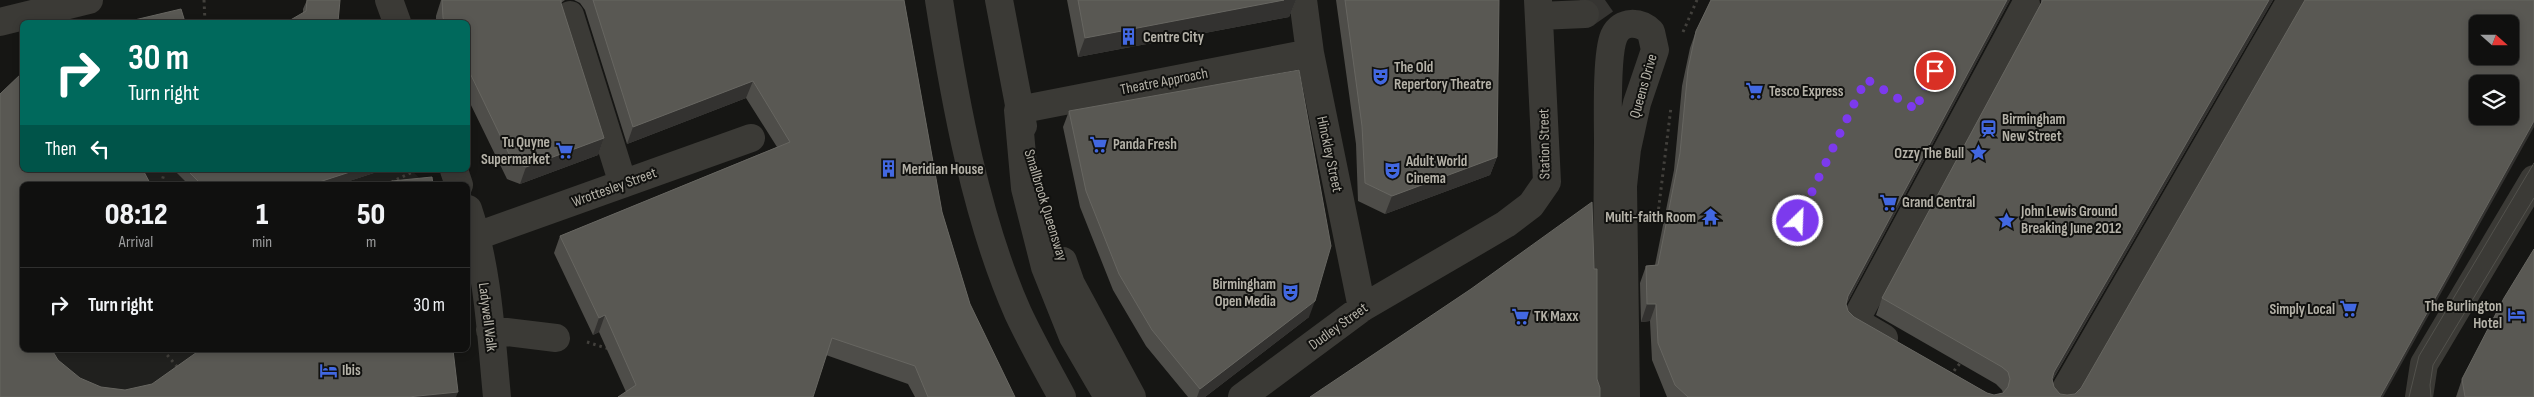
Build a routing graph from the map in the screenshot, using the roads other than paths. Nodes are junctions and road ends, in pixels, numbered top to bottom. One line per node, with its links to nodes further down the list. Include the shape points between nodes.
1 (89, 0): 12 (street)
2 (389, 0): 11 (street)
3 (939, 0): 26 (street, via 960,117 987,226 1018,312)
4 (999, 0): 14 (street, Smallbrook Queensway)
5 (1303, 0): 13 (street, Hinckley Street)
6 (2291, 0): 32 (street)
7 (2026, 4): 24 (street, via 1854,321)
8 (1539, 8): 9 (street); 20 (street, Station Street, via 1547,182 1531,205 1506,224)
9 (1585, 14)
10 (570, 15): 17 (street)
11 (396, 20)
12 (0, 22)
13 (1310, 53): 14 (street, Theatre Approach); 21 (street, Hinckley Street)
14 (1018, 110): 27 (street, via 1025,188 1045,267 1073,337); 28 (street, Smallbrook Queensway, via 1043,205 1072,284)
15 (751, 138): 17 (street, Wrottesley Street)
16 (2534, 179): 33 (street, via 2424,364)
17 (623, 184): 19 (street, Wrottesley Street)
18 (470, 215): 19 (street, Ladywell Walk)
19 (477, 236): 22 (street, Ladywell Walk)
20 (1440, 262): 21 (street, Dudley Street)
21 (1362, 308): 29 (street, Dudley Street)
22 (490, 330): 23 (street); 25 (street, Ladywell Walk)
23 (556, 338)
24 (1904, 349)
25 (497, 397)
26 (1062, 397)
27 (1108, 397)
28 (1132, 397)
29 (1242, 397)
30 (1606, 397): 31 (street, Queens Drive, via 1608,96 1612,44 1618,30 1636,23 1651,32 1655,50 1631,130 1623,186)
31 (1626, 397)
32 (2062, 397)
33 (2419, 397)

